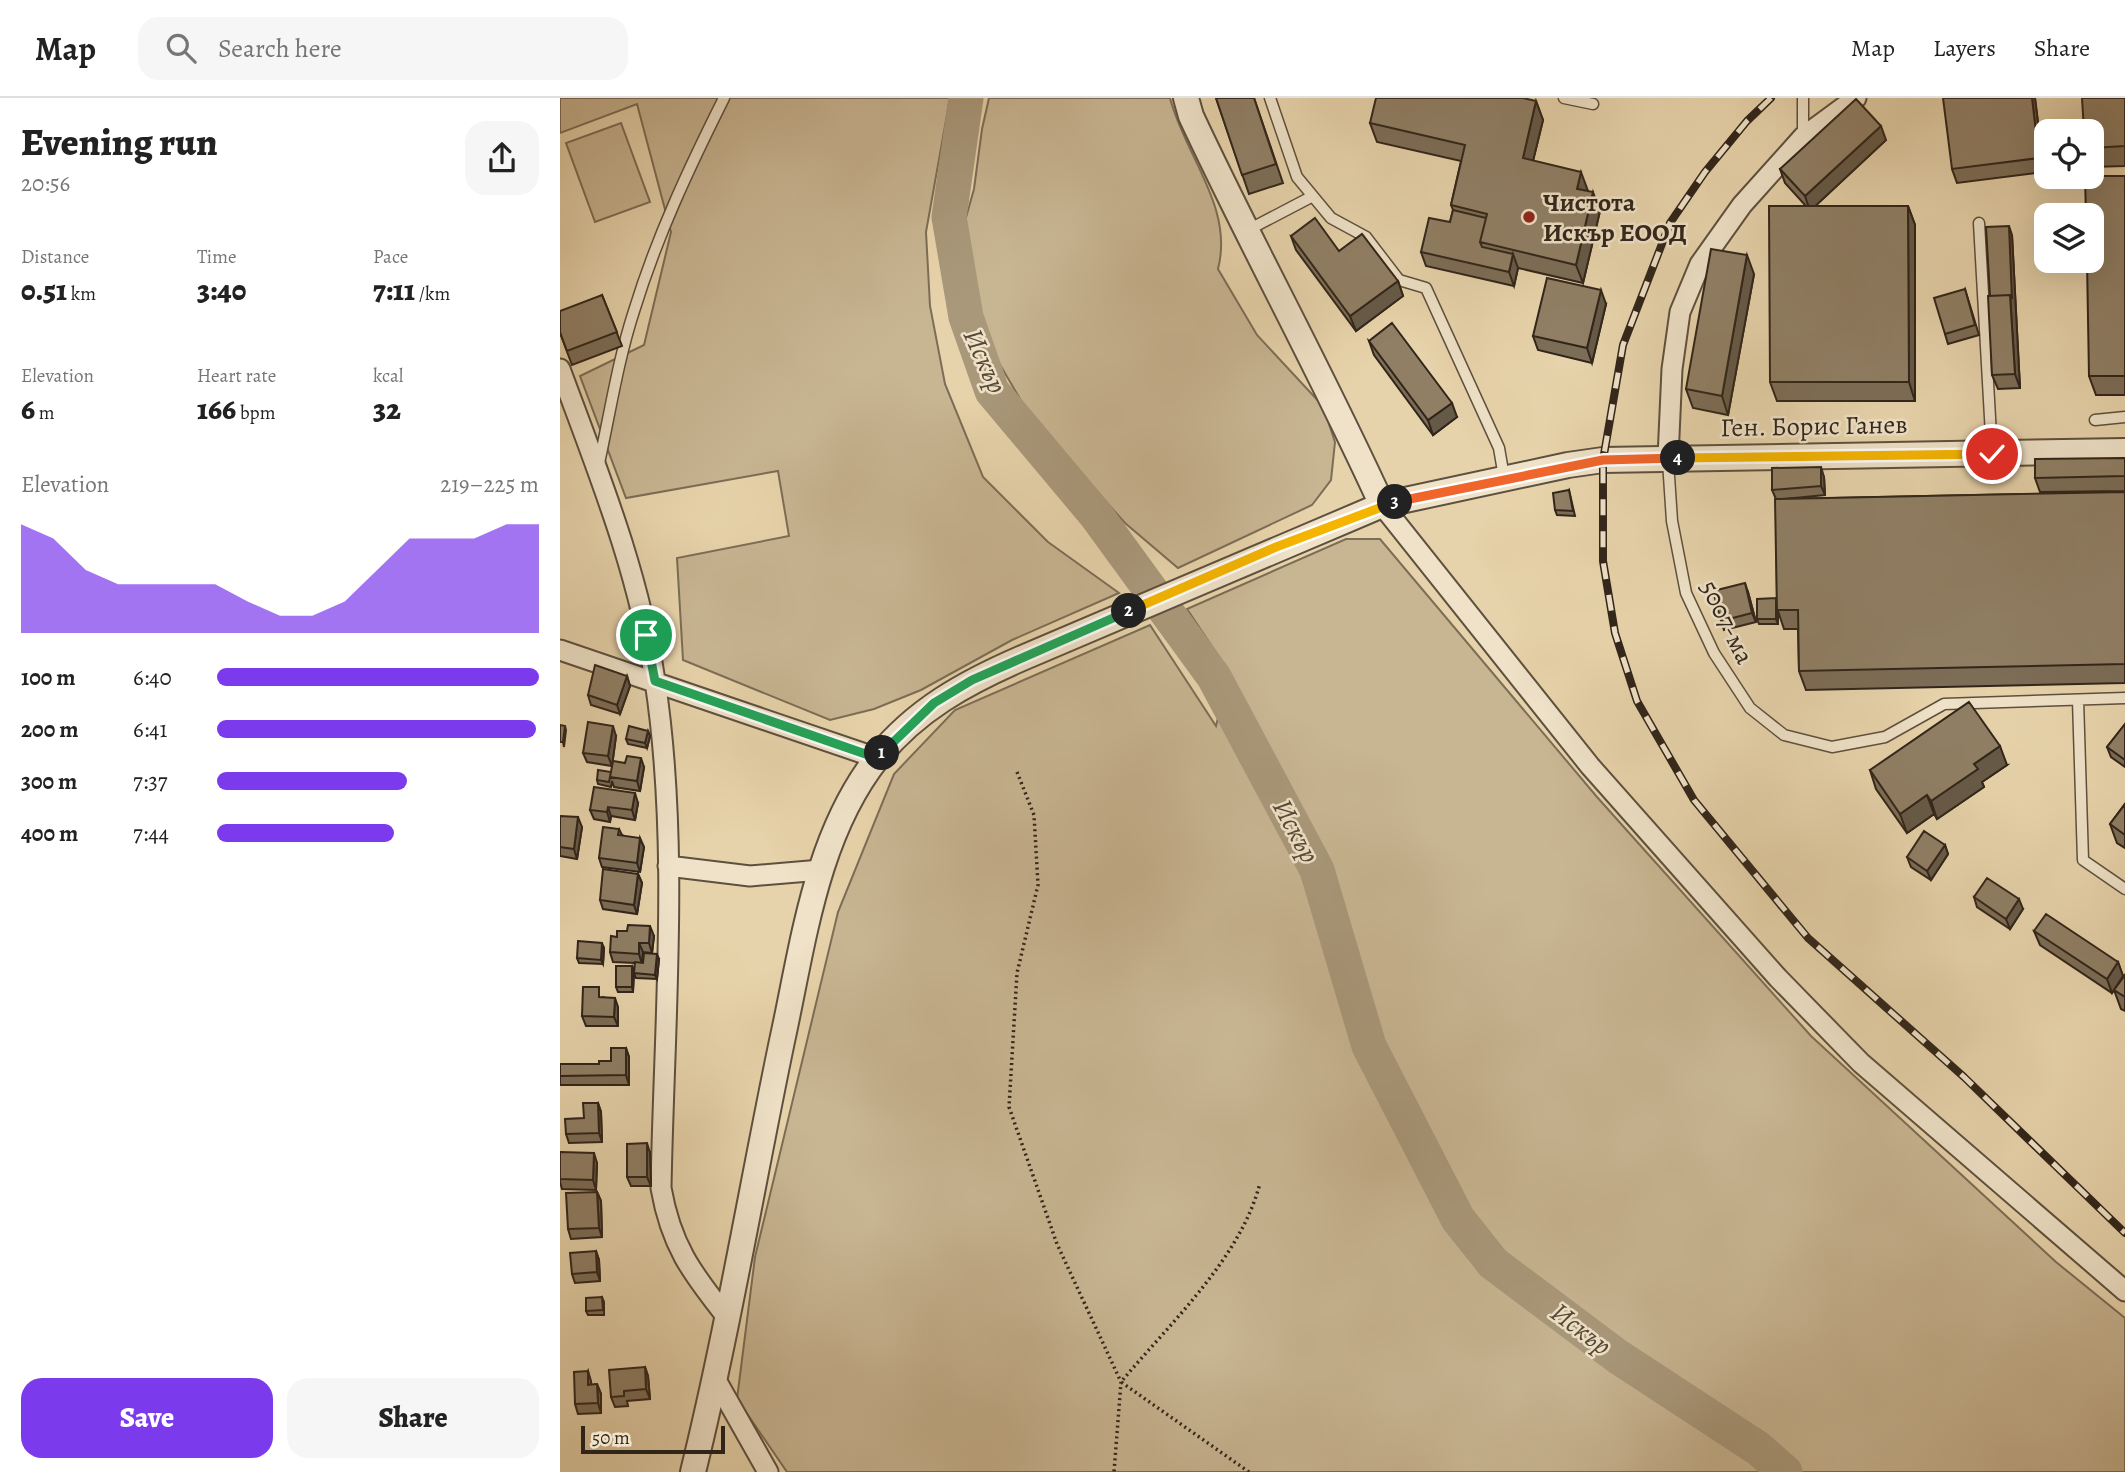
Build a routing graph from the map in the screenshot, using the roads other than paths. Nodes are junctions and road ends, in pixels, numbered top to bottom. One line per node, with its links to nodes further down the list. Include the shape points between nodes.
1 (724, 98): 18 (lane, via 654,248 633,314)
2 (1186, 98): 11 (street)
3 (1270, 98): 9 (lane, via 1297,177)
4 (1564, 98): 7 (lane)
5 (1803, 98): 8 (lane)
6 (1856, 98): 8 (street)
7 (1593, 104)
8 (1803, 137): 17 (street, via 1742,205 1700,264 1681,312 1672,369)
9 (1313, 196): 11 (lane); 19 (lane, via 1331,218 1366,237 1399,280 1426,288 1500,448)
10 (1979, 223): 16 (lane)
11 (1245, 232): 20 (street, via 1331,394)
12 (561, 375): 18 (street)
13 (2125, 417): 14 (lane)
14 (2095, 419)
15 (2125, 451): 16 (street, Ген. Борис Ганев)
16 (1992, 454): 17 (street, Ген. Борис Ганев)
17 (1668, 458): 19 (street, Ген. Борис Ганев, via 1603,460); 24 (lane, 5007-ма, via 1672,521 1686,593 1714,653 1750,708 1784,735 1832,747 1885,737 1944,704)
18 (598, 467): 22 (street, via 633,573)
19 (1504, 478): 20 (street, Ген. Борис Ганев)
20 (1382, 505): 25 (street, Ген. Борис Ганев, via 972,680 934,703); 29 (street, via 1590,766 1778,978 1861,1063)
21 (560, 650): 22 (street)
22 (655, 681): 25 (street); 26 (street)
23 (2125, 698): 24 (lane)
24 (2078, 700): 28 (lane, via 2083,860)
25 (877, 758): 27 (street, Ген. Борис Ганев, via 840,821)
26 (668, 866): 27 (street, via 750,876); 30 (street, via 661,1188 677,1248)
27 (821, 870): 30 (street, Ген. Борис Ганев)
28 (2125, 889)
29 (2125, 1291)
30 (726, 1315): 31 (street, Ген. Борис Ганев)
31 (716, 1380): 32 (street, Ген. Борис Ганев); 33 (street)
32 (693, 1472)
33 (768, 1472)

